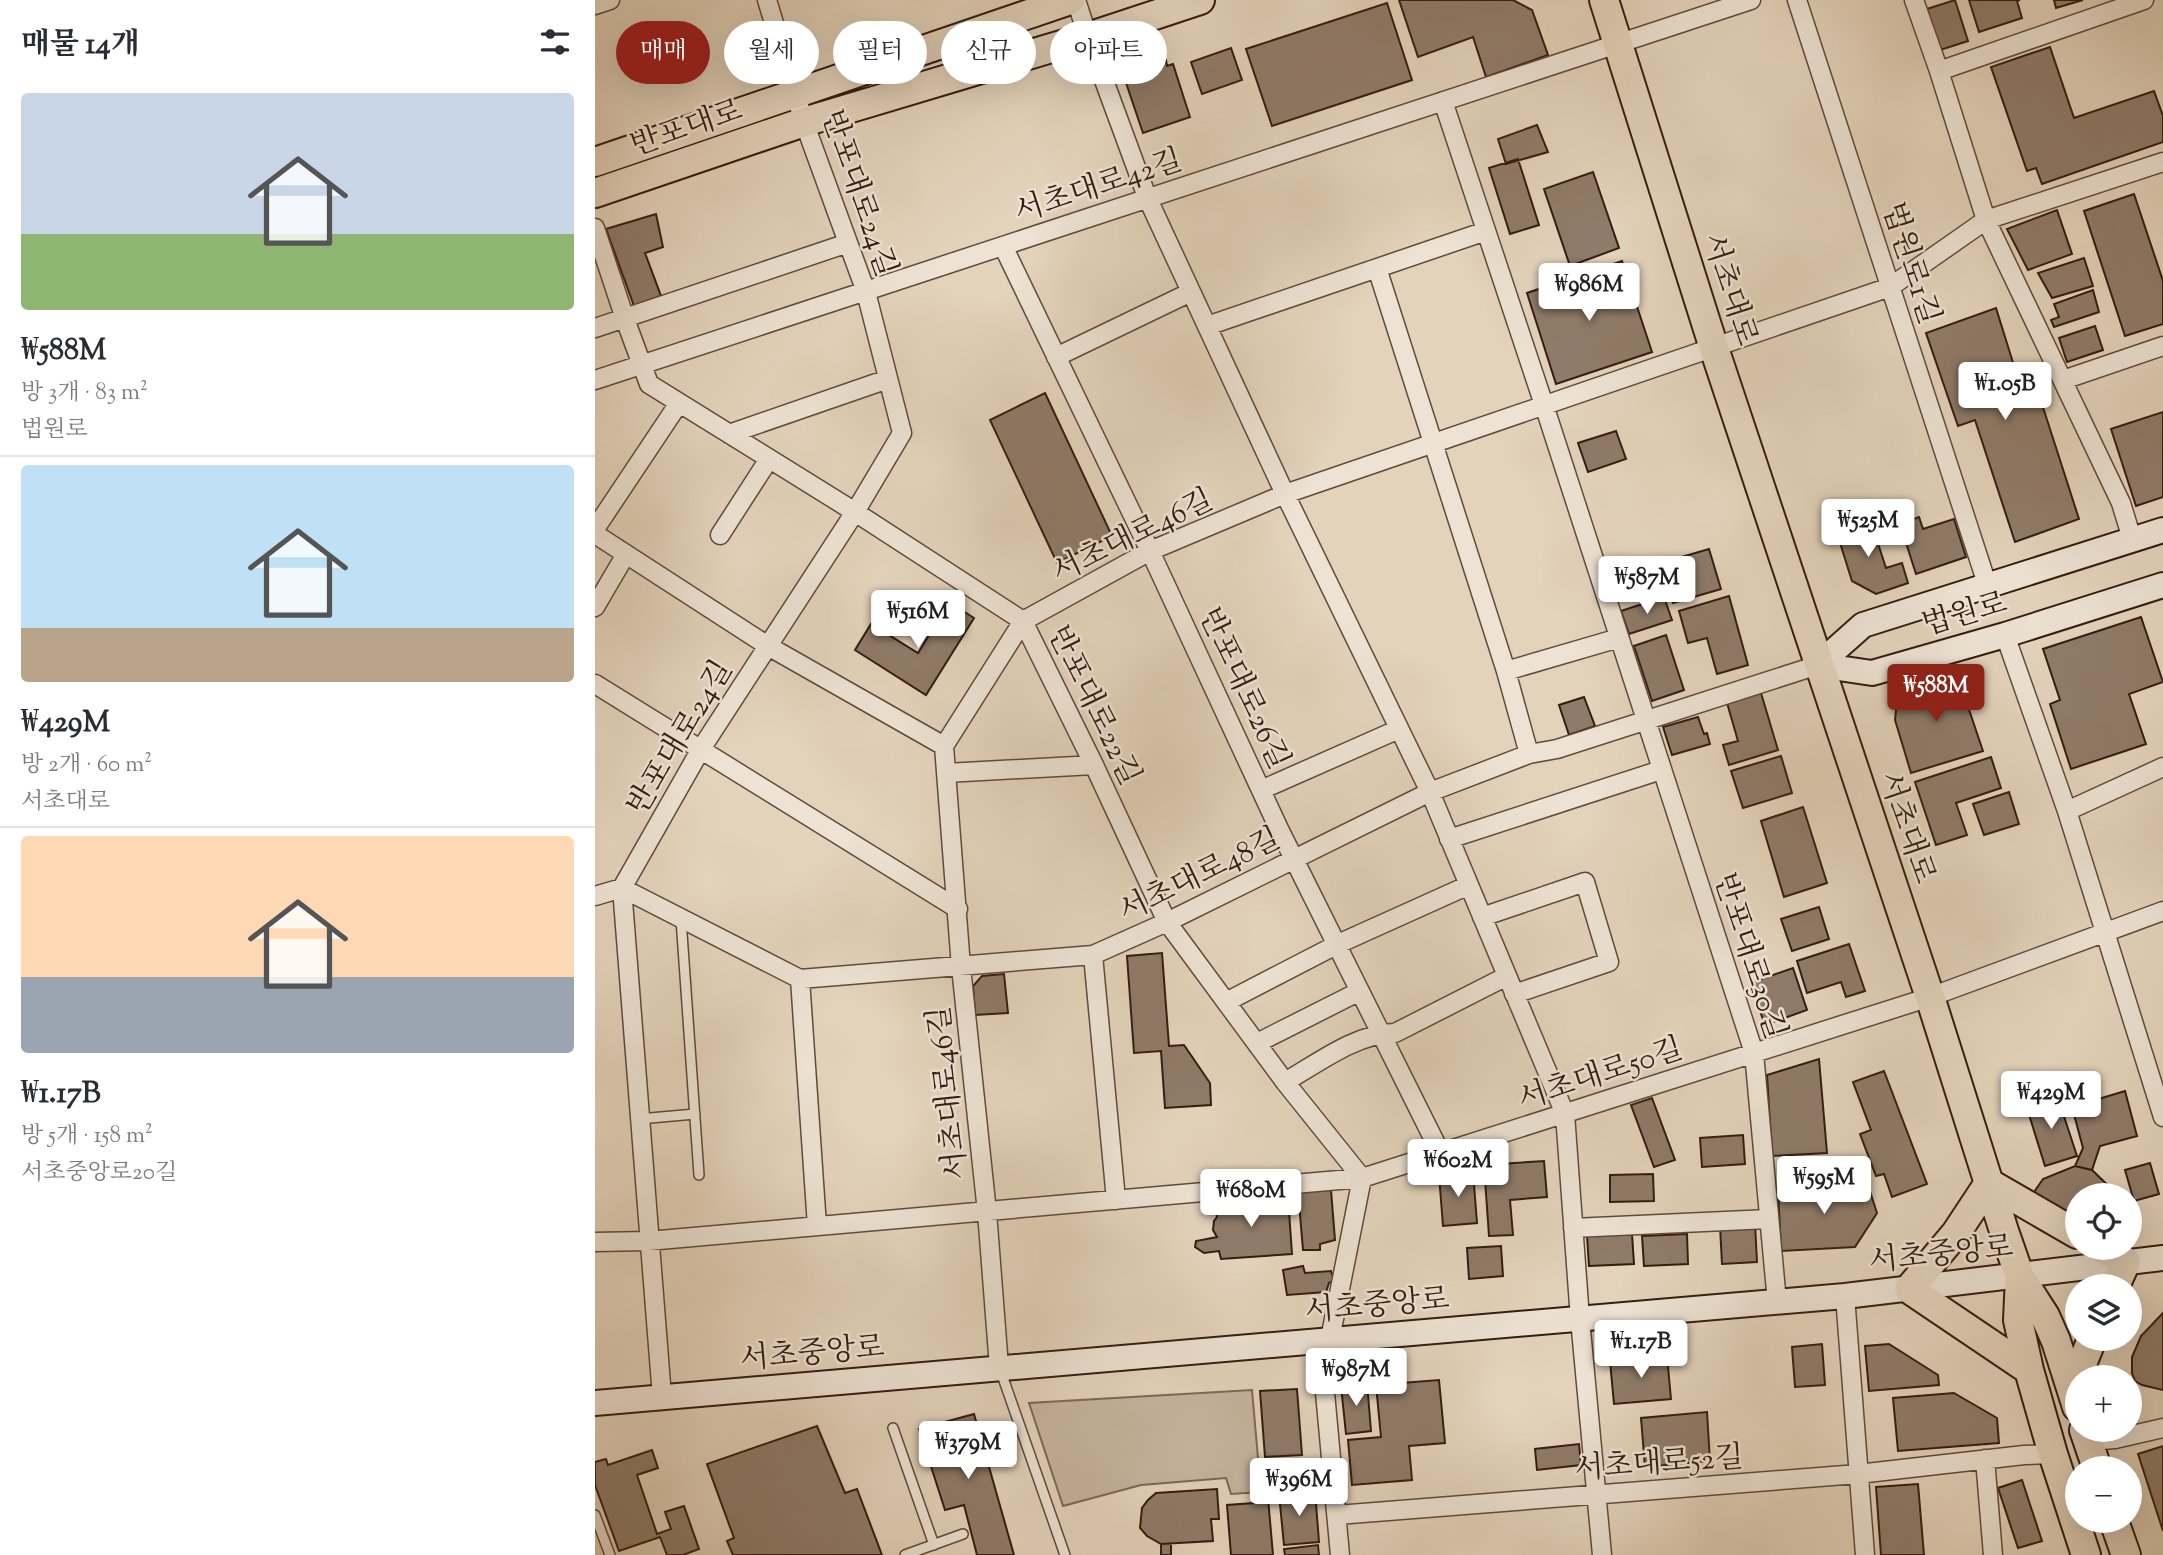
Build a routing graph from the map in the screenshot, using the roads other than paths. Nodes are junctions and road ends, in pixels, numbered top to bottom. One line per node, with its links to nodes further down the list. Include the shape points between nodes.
1 (610, 0): 11 (street)
2 (767, 0): 18 (street, 반포대로24길)
3 (1070, 0): 18 (main road, 반포대로)
4 (1076, 0): 12 (street)
5 (1200, 0): 13 (main road, 반포대로)
6 (1604, 0): 14 (main road, 서초대로)
7 (1751, 0): 14 (street, 서초대로42길)
8 (1797, 0): 31 (street, 법원로1길)
9 (1914, 0): 16 (street)
10 (2144, 0): 16 (street)
11 (595, 5)
12 (1083, 21)
13 (1136, 21)
14 (1618, 43): 19 (street, 서초대로42길); 38 (main road, 서초대로)
15 (1050, 48): 20 (main road, 반포대로)
16 (1939, 71): 25 (street)
17 (1105, 84): 24 (street)
18 (796, 93): 20 (street, 반포대로24길); 21 (main road, 반포대로)
19 (1443, 101): 24 (street, 서초대로42길); 27 (street, 반포대로30길)
20 (804, 122): 23 (main road, 반포대로); 28 (street, 반포대로24길)
21 (595, 162)
22 (2163, 162): 25 (street, 서초대로46길)
23 (595, 193)
24 (1147, 197): 29 (street, 서초대로42길); 33 (street)
25 (1986, 220): 31 (street, 서초대로46길); 43 (street)
26 (595, 228): 34 (street, 반포대로22길)
27 (1486, 231): 30 (street); 45 (street, 반포대로30길)
28 (848, 243): 32 (street, 반포대로24길); 34 (street)
29 (1003, 246): 32 (street, 서초대로42길); 39 (street, 반포대로26길)
30 (1377, 268): 35 (street); 47 (street)
31 (1891, 286): 38 (street, 서초대로46길); 57 (street, 법원로1길)
32 (866, 292): 40 (street, 서초대로42길); 41 (street, 반포대로24길)
33 (1191, 292): 35 (street); 39 (street)
34 (625, 319): 36 (street); 40 (street, 반포대로22길)
35 (1207, 326): 49 (street)
36 (595, 328)
37 (2163, 346): 43 (street)
38 (1714, 348): 45 (street, 서초대로46길); 64 (main road, 서초대로)
39 (1056, 356): 55 (street, 반포대로26길)
40 (643, 365): 42 (street, 서초대로42길); 44 (street, 반포대로22길, via 649,384)
41 (888, 379): 46 (street); 50 (street, 반포대로24길, via 902,433)
42 (595, 380)
43 (2063, 380): 54 (street, via 2122,503)
44 (679, 403): 46 (street, 반포대로22길); 52 (street)
45 (1544, 405): 47 (street, 서초대로46길); 62 (street, 반포대로30길)
46 (729, 434): 48 (street, 반포대로22길)
47 (1432, 444): 49 (street, 서초대로46길); 65 (street)
48 (769, 459): 50 (street, 반포대로22길); 53 (street)
49 (1285, 494): 55 (street, 서초대로46길); 68 (street)
50 (855, 512): 60 (street, 반포대로22길); 63 (street, 반포대로24길)
51 (2163, 530): 54 (main road, 법원로)
52 (595, 532): 56 (street, 반포대로24길)
53 (720, 535)
54 (2132, 539): 57 (main road, 법원로)
55 (1150, 551): 60 (street, 서초대로46길); 76 (street, 반포대로26길)
56 (626, 554): 59 (street); 63 (street, 반포대로24길)
57 (1987, 584): 64 (main road, 법원로, via 1863,625)
58 (2163, 586): 61 (main road, 법원로)
59 (595, 607)
60 (1023, 621): 69 (street, 서초대로46길); 72 (street, 반포대로22길)
61 (2005, 635): 64 (main road, 법원로, via 1872,673); 78 (street)
62 (1619, 638): 65 (street); 67 (street, 반포대로30길)
63 (768, 646): 69 (street, 반포대로24길); 70 (street, 반포대로24길)
64 (1818, 665): 67 (street, 서초대로48길); 97 (main road, 서초대로)
65 (1506, 671): 71 (street)
66 (595, 684): 70 (street)
67 (1645, 721): 71 (street, 서초대로48길); 74 (street, 반포대로30길)
68 (1399, 729): 76 (street); 77 (street)
69 (944, 746): 75 (street, 서초대로46길)
70 (701, 749): 82 (street, 반포대로24길); 84 (street)
71 (1529, 754): 77 (street, 서초대로48길)
72 (1094, 765): 75 (street); 88 (street, 반포대로22길)
73 (2163, 767): 78 (street)
74 (1661, 770): 79 (street); 101 (street, 반포대로30길)
75 (946, 773): 84 (street, 서초대로46길)
76 (1261, 790): 80 (street, 반포대로26길)
77 (1430, 792): 79 (street); 80 (street, 서초대로48길)
78 (2067, 811): 89 (street)
79 (1449, 839): 81 (street)
80 (1295, 858): 88 (street, 서초대로48길); 90 (street, 반포대로26길)
81 (1469, 885): 86 (street); 90 (street)
82 (622, 888): 83 (street); 87 (street); 107 (street)
83 (595, 896)
84 (958, 909): 92 (street, 서초대로46길)
85 (2163, 911): 89 (street, 서초대로50길)
86 (1482, 917): 93 (street); 96 (street, via 1585,882 1609,962)
87 (681, 919): 94 (street); 104 (lane)
88 (1167, 922): 91 (street, 서초대로48길); 98 (street, 반포대로22길)
89 (2106, 933): 97 (street, 서초대로50길); 103 (street)
90 (1338, 944): 95 (street, 반포대로26길); 98 (street)
91 (1093, 956): 92 (street, 서초대로48길); 112 (street)
92 (961, 967): 94 (street, 서초대로48길); 113 (street, 서초대로46길)
93 (1507, 976): 96 (street); 99 (street, via 1395,1033)
94 (800, 979): 115 (street)
95 (1360, 991): 99 (street, 반포대로26길); 100 (street)
96 (1514, 994): 105 (street)
97 (1930, 997): 101 (street, 서초대로50길); 111 (main road, 서초대로)
98 (1226, 1002): 100 (street, 반포대로22길)
99 (1381, 1033): 102 (street, via 1364,1037); 108 (street, 반포대로26길)
100 (1257, 1043): 102 (street, 반포대로22길)
101 (1753, 1053): 105 (street, 서초대로50길); 114 (street, 반포대로30길)
102 (1285, 1082): 110 (street, 반포대로22길)
103 (2159, 1088): 106 (street)
104 (695, 1114): 107 (lane); 109 (lane)
105 (1565, 1114): 108 (street, 서초대로50길); 117 (street)
106 (2163, 1117)
107 (639, 1119): 119 (street)
108 (1440, 1152): 110 (street, 서초대로50길)
109 (699, 1175)
110 (1362, 1178): 112 (street, 서초대로50길); 129 (street)
111 (1989, 1183): 116 (main road); 124 (main road, 서초대로); 125 (main road, via 1956,1233)
112 (1116, 1200): 113 (street, 서초대로50길)
113 (987, 1212): 115 (street, 서초대로50길); 130 (street, 서초대로46길)
114 (1769, 1219): 117 (street); 127 (street, 반포대로30길)
115 (817, 1226): 119 (street, 서초대로50길)
116 (2065, 1227)
117 (1573, 1228): 128 (street)
118 (596, 1240): 119 (street, 서초대로50길)
119 (648, 1241): 133 (street)
120 (2163, 1258): 122 (main road, 서초중앙로)
121 (2110, 1260): 122 (main road)
122 (2121, 1274)
123 (2065, 1276): 124 (main road, 서초중앙로)
124 (2020, 1277): 125 (main road, 서초중앙로); 131 (main road, 서초대로, via 2018,1320); 132 (main road, 서초대로, via 2045,1316)
125 (1909, 1289): 126 (main road, 서초중앙로); 131 (main road)
126 (1845, 1296): 127 (main road, 서초중앙로); 140 (street)
127 (1777, 1301): 128 (main road, 서초중앙로)
128 (1580, 1319): 129 (main road, 서초중앙로); 141 (street)
129 (1331, 1339): 130 (main road, 서초중앙로); 143 (street, via 1324,1382)
130 (999, 1367): 133 (main road, 서초중앙로); 149 (lane)
131 (2029, 1370): 138 (main road, 서초대로)
132 (2065, 1370)
133 (662, 1397): 134 (main road, 서초중앙로)
134 (595, 1403)
135 (2163, 1427): 137 (street)
136 (893, 1428): 146 (lane)
137 (2142, 1432)
138 (2053, 1454): 139 (street, 서초대로52길); 154 (main road, 서초대로)
139 (1985, 1459): 140 (street, 서초대로52길); 153 (street)
140 (1858, 1474): 141 (street, 서초대로52길); 152 (street)
141 (1598, 1494): 143 (street, 서초대로52길); 151 (street)
142 (595, 1515): 147 (lane)
143 (1336, 1515): 150 (street)
144 (2118, 1533): 155 (main road)
145 (964, 1534): 146 (lane)
146 (934, 1545): 148 (lane)
147 (610, 1555)
148 (905, 1555)
149 (1065, 1555)
150 (1340, 1555)
151 (1602, 1555)
152 (1865, 1555)
153 (1993, 1555)
154 (2086, 1555)
155 (2126, 1555)

